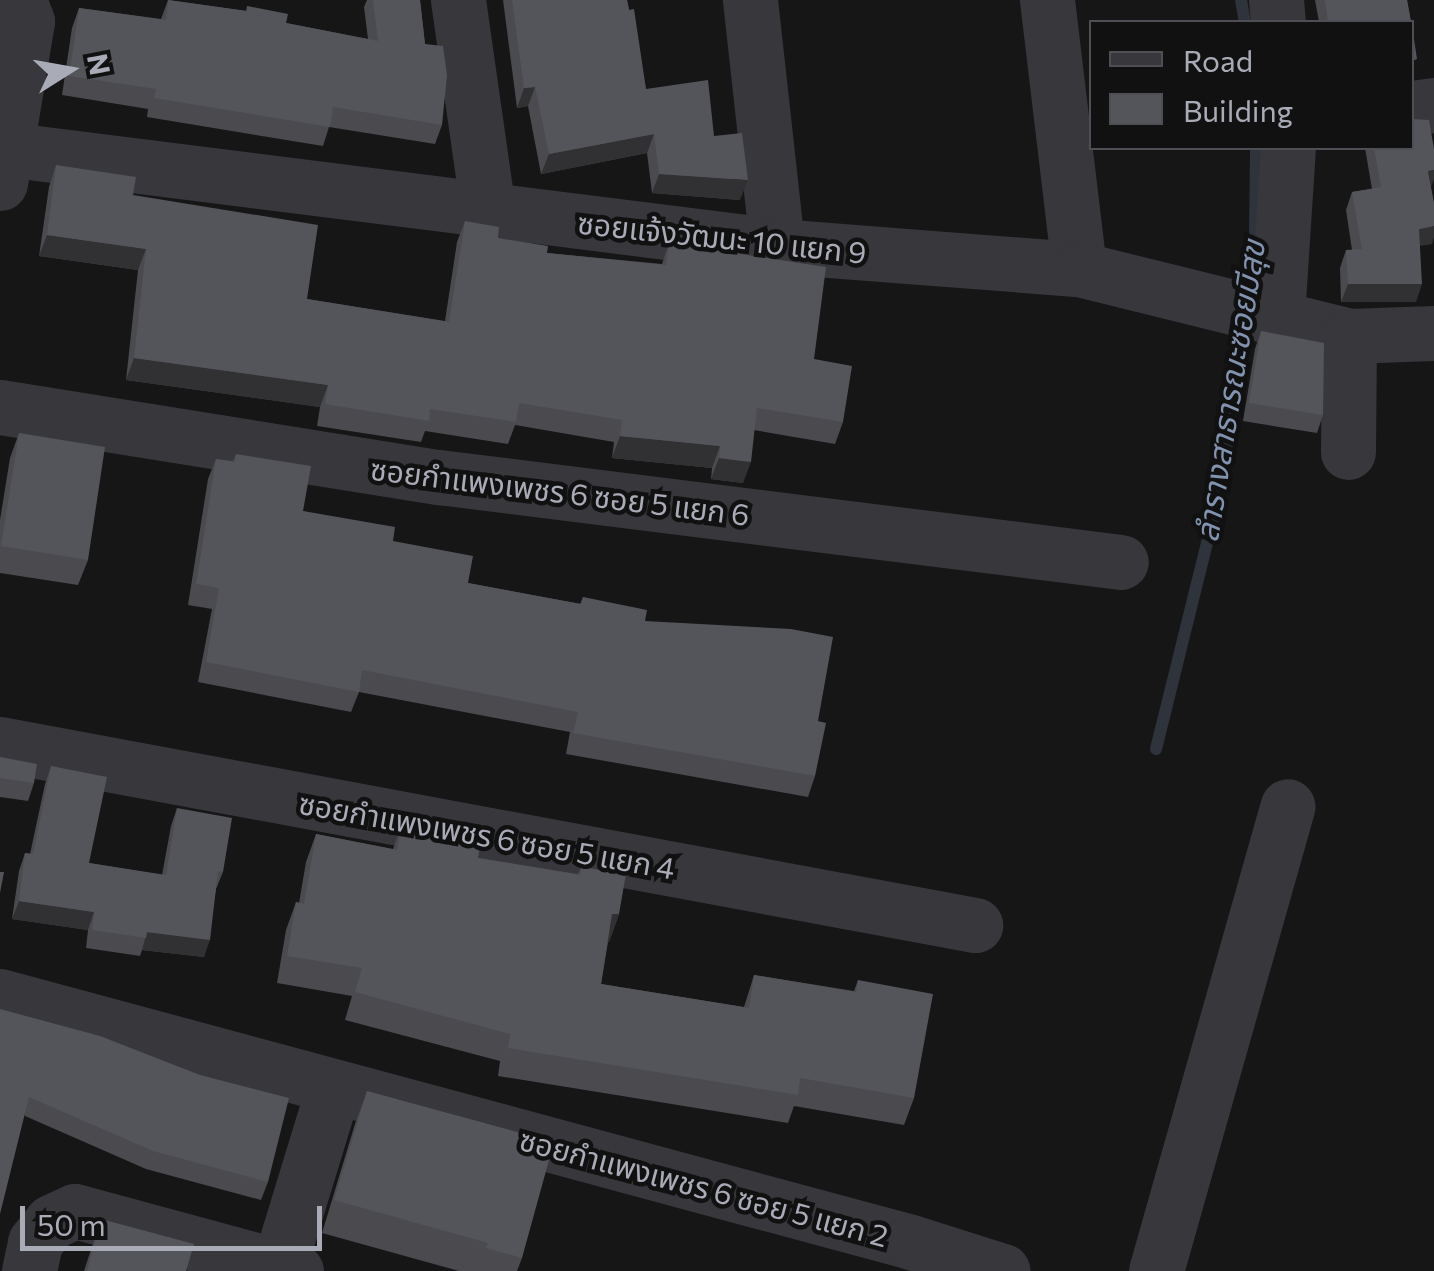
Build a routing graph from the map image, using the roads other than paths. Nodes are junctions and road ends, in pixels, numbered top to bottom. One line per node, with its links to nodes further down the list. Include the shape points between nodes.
1 (19, 0): 6 (street, via 27,21)
2 (458, 0): 7 (street)
3 (750, 0): 8 (street)
4 (1047, 0): 9 (street)
5 (1288, 150): 10 (street)
6 (2, 167): 7 (street, ซอยแจ้งวัฒนะ 10 แยก 9)
7 (488, 210): 8 (street, ซอยแจ้งวัฒนะ 10 แยก 9)
8 (777, 246): 9 (street, ซอยแจ้งวัฒนะ 10 แยก 9)
9 (1079, 269): 10 (street, ซอยแจ้งวัฒนะ 10 แยก 9)
10 (1258, 312): 12 (street, ซอยแจ้งวัฒนะ 10 แยก 9)
11 (1434, 333): 12 (street, ซอยแจ้งวัฒนะ 10 แยก 9)
12 (1349, 336): 14 (street)
13 (0, 406): 15 (street, ซอยกำแพงเพชร 6 ซอย 5 แยก 6, via 439,477)
14 (1348, 452)
15 (1121, 562)
16 (0, 744): 18 (street, ซอยกำแพงเพชร 6 ซอย 5 แยก 4)
17 (1288, 806): 24 (street)
18 (975, 924)
19 (0, 996): 20 (street, ซอยกำแพงเพชร 6 ซอย 5 แยก 2)
20 (333, 1089): 21 (street); 23 (street, ซอยกำแพงเพชร 6 ซอย 5 แยก 2)
21 (287, 1268): 22 (street, via 75,1211 50,1222)
22 (29, 1271)
23 (1003, 1271)
24 (1156, 1271)

